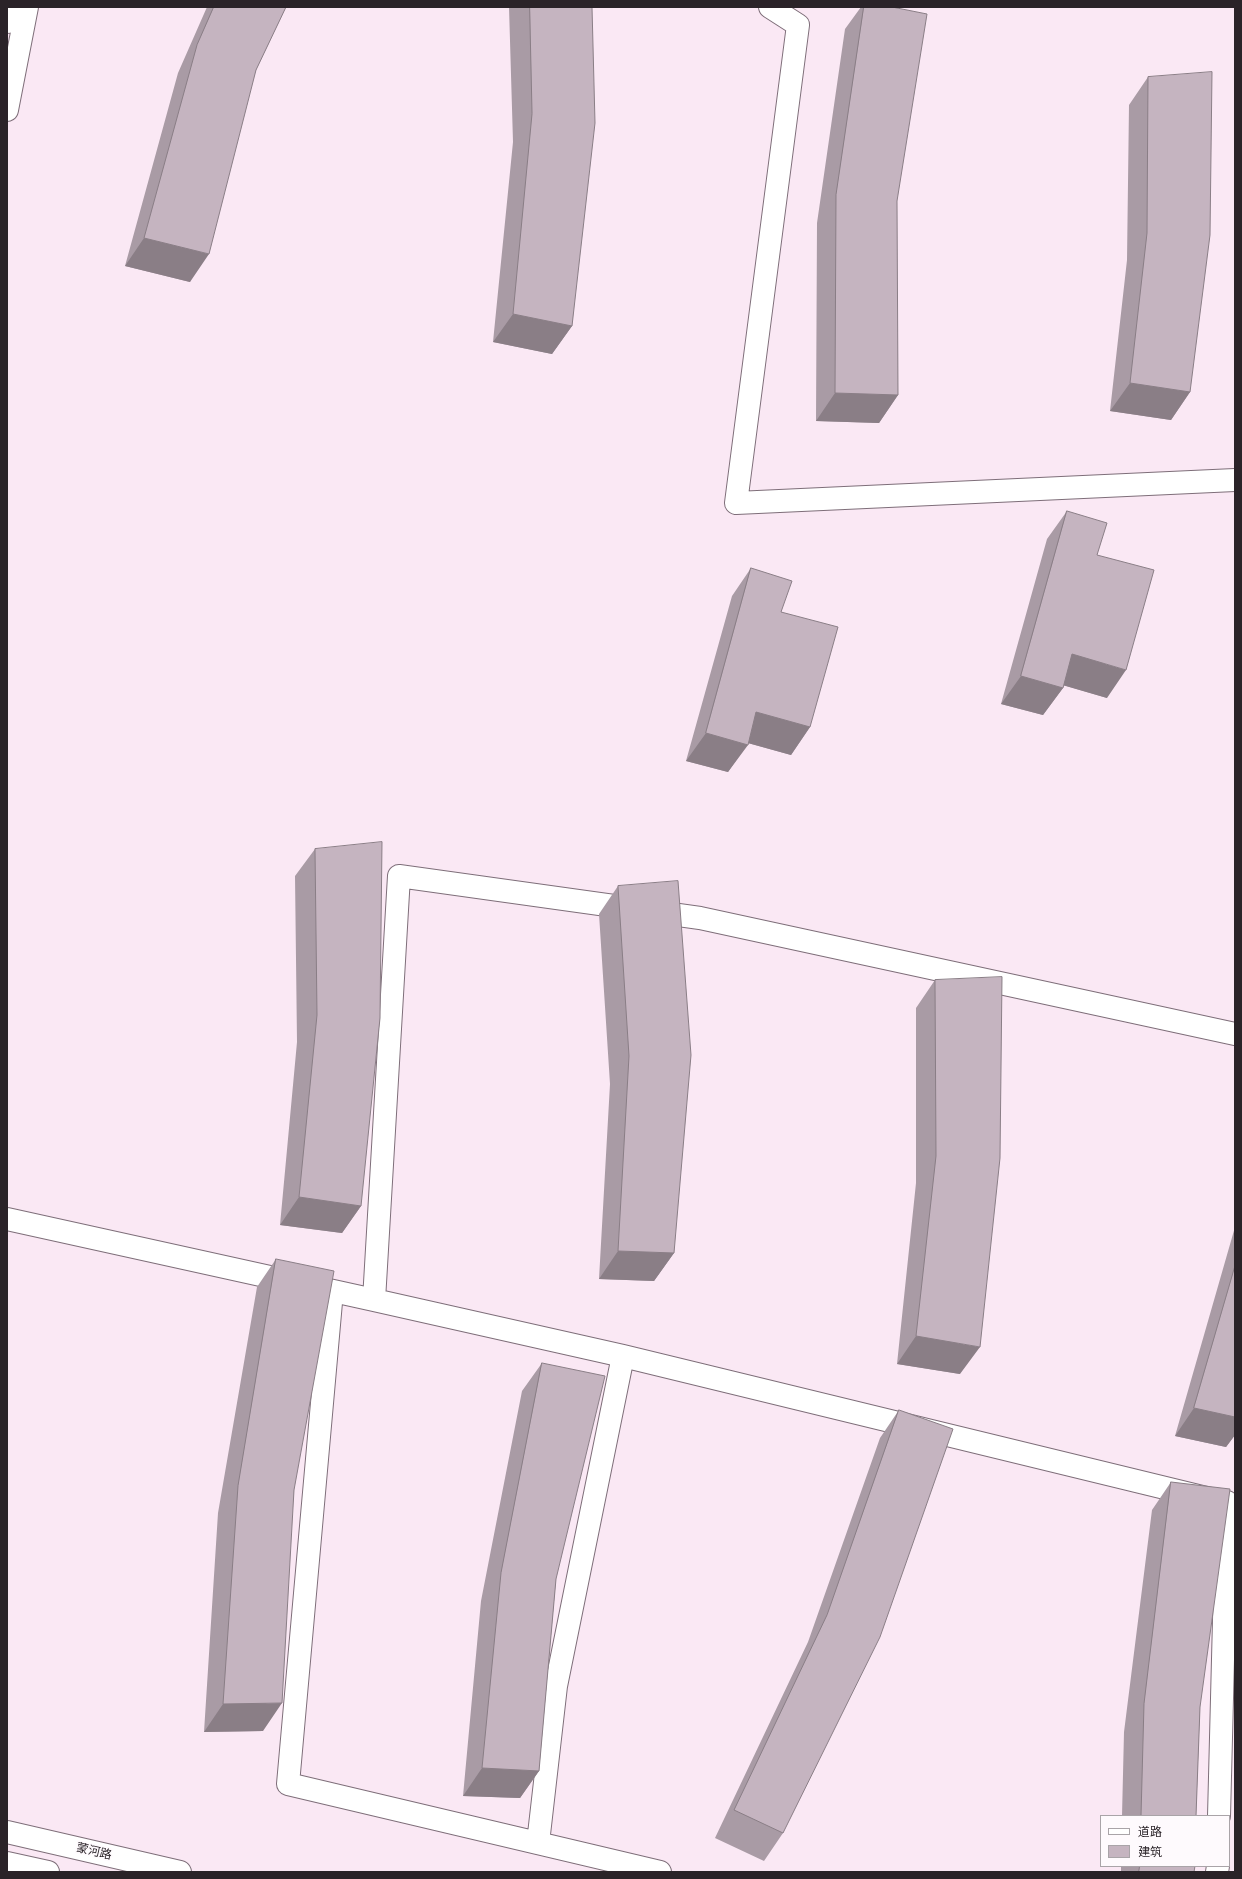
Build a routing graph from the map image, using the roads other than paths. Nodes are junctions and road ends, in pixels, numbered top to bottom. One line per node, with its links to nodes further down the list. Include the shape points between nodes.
1 (10, 7): 4 (street)
2 (27, 7): 5 (street)
3 (770, 7): 6 (street, via 798,25 736,503)
4 (7, 22)
5 (7, 110)
6 (1235, 480)
7 (1235, 1034): 10 (street, via 700,918 399,876)
8 (7, 1219): 9 (street)
9 (332, 1291): 10 (street); 15 (street, via 288,1784)
10 (374, 1300): 11 (street)
11 (623, 1356): 12 (street); 15 (street, via 556,1686)
12 (1231, 1503): 13 (street)
13 (1219, 1815)
14 (7, 1832): 18 (street, 蒙河路)
15 (538, 1843): 19 (street)
16 (7, 1862): 17 (street)
17 (48, 1872)
18 (180, 1872)
19 (660, 1872)

